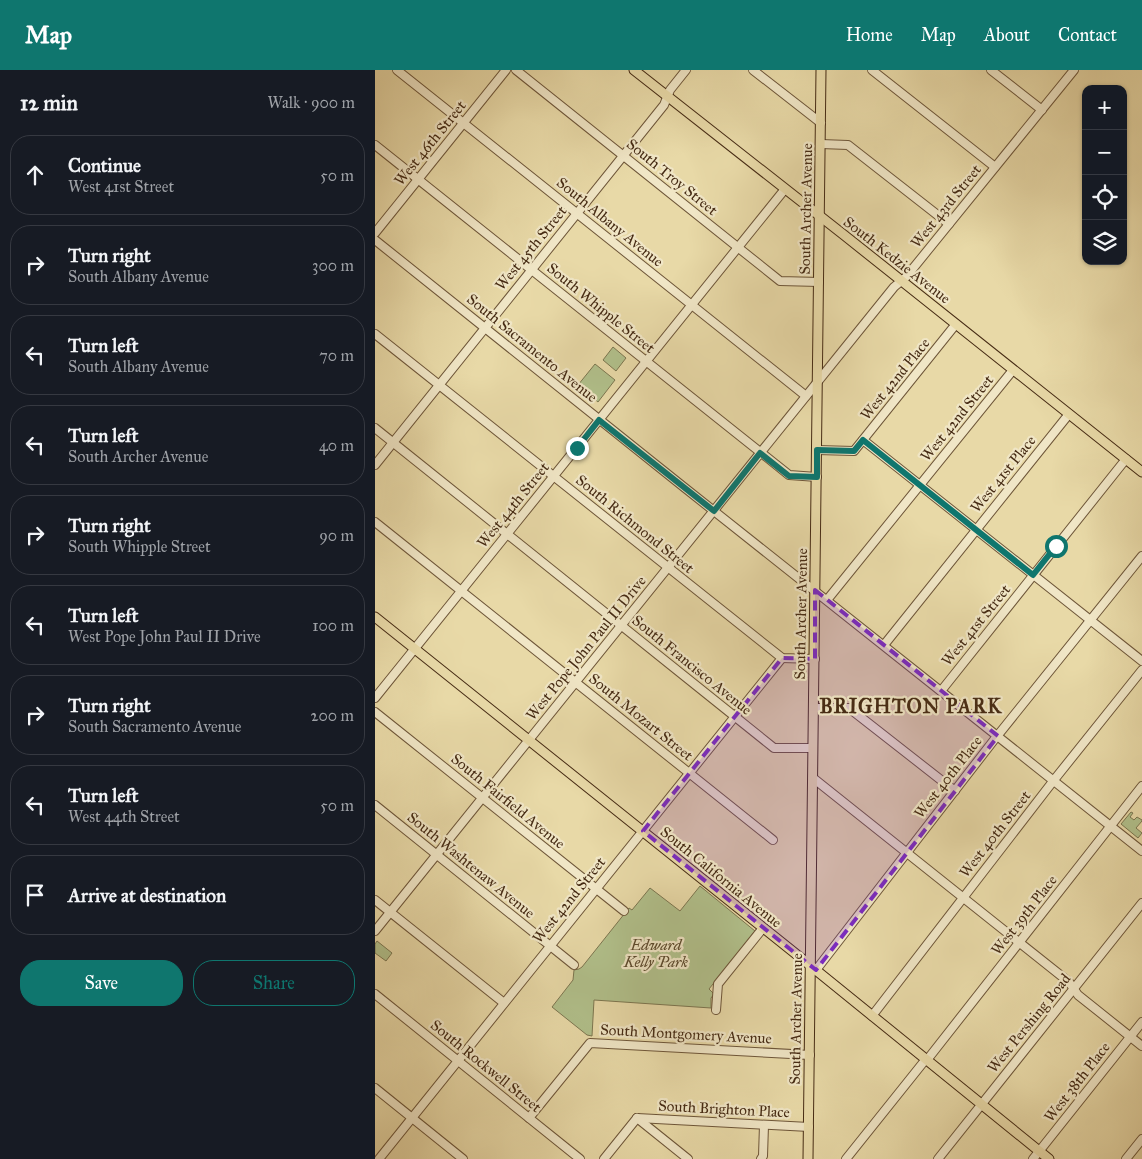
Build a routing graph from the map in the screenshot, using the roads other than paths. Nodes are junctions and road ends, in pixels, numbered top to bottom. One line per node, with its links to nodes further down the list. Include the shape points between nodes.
1 (397, 70): 14 (street, South Albany Avenue)
2 (506, 70): 14 (street, West 46th Street)
3 (516, 70): 18 (street, South Troy Street)
4 (634, 70): 12 (main road, South Kedzie Avenue)
5 (686, 70): 12 (street, West 45th Street)
6 (753, 70): 15 (street)
7 (821, 70): 15 (main road, South Archer Avenue)
8 (872, 70): 11 (street)
9 (991, 70): 13 (street)
10 (1074, 70): 13 (street, West 43rd Street)
11 (882, 73): 19 (street)
12 (667, 97): 18 (street, West 45th Street, via 665,105); 21 (main road, South Kedzie Avenue)
13 (1042, 110): 19 (street, West 43rd Street)
14 (463, 123): 20 (street, West 46th Street); 22 (street, South Albany Avenue)
15 (821, 123): 16 (main road, South Archer Avenue)
16 (821, 144): 23 (main road, South Archer Avenue); 24 (street, via 848,145)
17 (375, 145): 20 (street, South Whipple Street)
18 (623, 156): 22 (street, West 45th Street); 27 (street, South Troy Street)
19 (995, 167): 24 (street, West 43rd Street)
20 (418, 180): 25 (street, West 46th Street); 28 (street, South Whipple Street)
21 (785, 189): 23 (main road, South Kedzie Avenue); 27 (street, West 44th Street)
22 (577, 214): 28 (street, West 45th Street); 31 (street, South Albany Avenue)
23 (819, 216): 29 (main road, South Kedzie Avenue); 30 (main road, South Archer Avenue)
24 (949, 224): 29 (street, West 43rd Street)
25 (375, 233)
26 (375, 240): 33 (street, South Sacramento Avenue)
27 (738, 248): 30 (street, South Troy Street, via 780,281); 31 (street, West 44th Street)
28 (531, 270): 33 (street, West 45th Street); 35 (street, South Whipple Street)
29 (901, 281): 32 (main road, South Kedzie Avenue); 37 (street, West 43rd Street)
30 (819, 282): 37 (main road, South Archer Avenue)
31 (692, 305): 35 (street, West 44th Street); 39 (street, South Albany Avenue)
32 (956, 324): 36 (main road, South Kedzie Avenue); 43 (street, West 42nd Place)
33 (485, 328): 38 (street, West 45th Street); 41 (street, South Sacramento Avenue)
34 (375, 334): 38 (street, South Richmond Street)
35 (646, 362): 41 (street, West 44th Street); 46 (street, South Whipple Street)
36 (1013, 370): 40 (main road, South Kedzie Avenue); 52 (street, West 42nd Street)
37 (818, 381): 39 (street, West Pope John Paul II Drive); 45 (main road, South Archer Avenue)
38 (439, 385): 44 (street, West 45th Street); 50 (street, South Richmond Street)
39 (806, 396): 46 (street, West Pope John Paul II Drive)
40 (1069, 414): 47 (main road, South Kedzie Avenue); 55 (street, West 41st Place)
41 (599, 420): 50 (street, West 44th Street); 53 (street, South Sacramento Avenue)
42 (375, 428): 44 (street, South Francisco Avenue)
43 (863, 440): 45 (street, West 42nd Place, via 854,451); 52 (street)
44 (393, 443): 48 (street, West 45th Street); 56 (street, South Francisco Avenue)
45 (817, 450): 51 (main road, South Archer Avenue)
46 (760, 453): 51 (street, South Whipple Street, via 789,476); 53 (street, West Pope John Paul II Drive)
47 (1126, 459): 49 (main road, South Kedzie Avenue); 59 (street, West 41st Street)
48 (375, 465)
49 (1142, 472)
50 (554, 476): 56 (street, West 44th Street); 58 (street, South Richmond Street)
51 (817, 477): 60 (main road, South Archer Avenue)
52 (920, 485): 55 (street); 62 (street, West 42nd Street)
53 (714, 511): 58 (street, West Pope John Paul II Drive); 60 (street, South Sacramento Avenue)
54 (375, 522): 61 (street, South Mozart Street)
55 (976, 530): 59 (street); 66 (street, West 41st Place)
56 (507, 534): 61 (street, West 44th Street); 65 (street, South Francisco Avenue)
57 (1142, 556): 64 (street, West 40th Place)
58 (668, 568): 65 (street, West Pope John Paul II Drive); 68 (street, South Richmond Street)
59 (1033, 575): 64 (street); 73 (street, West 41st Street)
60 (815, 590): 62 (street, South Sacramento Avenue); 69 (main road, South Archer Avenue)
61 (461, 591): 67 (street, West 44th Street); 72 (street, South Mozart Street)
62 (827, 600): 66 (street, South Sacramento Avenue)
63 (375, 617): 67 (main road, South California Avenue)
64 (1090, 620): 70 (street); 78 (street, West 40th Place)
65 (621, 626): 72 (street, West Pope John Paul II Drive); 77 (street, South Francisco Avenue)
66 (884, 645): 73 (street, South Sacramento Avenue)
67 (415, 649): 74 (street, West 44th Street); 79 (main road, South California Avenue)
68 (782, 658): 69 (street); 77 (street, West 42nd Street)
69 (815, 659): 75 (main road, South Archer Avenue)
70 (1142, 661)
71 (1142, 670): 83 (street, West 40th Street)
72 (575, 682): 79 (street, West Pope John Paul II Drive); 81 (street, South Mozart Street)
73 (941, 691): 78 (street, South Sacramento Avenue)
74 (375, 698)
75 (814, 708): 80 (main road, South Archer Avenue); 85 (street, via 849,708)
76 (375, 712): 86 (street, South Fairfield Avenue)
77 (735, 717): 80 (street, South Francisco Avenue, via 774,748); 81 (street, West 42nd Street)
78 (998, 736): 83 (street, South Sacramento Avenue); 85 (street, West 40th Place)
79 (529, 740): 86 (street, West Pope John Paul II Drive); 89 (main road, South California Avenue)
80 (813, 748): 82 (main road, South Archer Avenue)
81 (689, 773): 89 (street, West 42nd Street); 90 (street, South Mozart Street)
82 (813, 778): 92 (street); 105 (main road, South Archer Avenue)
83 (1054, 780): 88 (street, South Sacramento Avenue); 95 (street, West 40th Street)
84 (1142, 786): 88 (street, West 39th Place)
85 (955, 791): 92 (street, West 40th Place)
86 (483, 798): 93 (street, West Pope John Paul II Drive); 94 (street, South Fairfield Avenue)
87 (375, 805): 93 (street, South Washtenaw Avenue)
88 (1111, 826): 91 (street, South Sacramento Avenue); 102 (street, West 39th Place)
89 (643, 831): 94 (street, West 42nd Street); 100 (main road, South California Avenue)
90 (773, 840)
91 (1142, 851)
92 (907, 853): 95 (street); 105 (street, West 40th Place)
93 (437, 855): 99 (street, West Pope John Paul II Drive); 103 (street, South Washtenaw Avenue)
94 (596, 889): 98 (street, South Fairfield Avenue); 103 (street, West 42nd Street)
95 (963, 898): 102 (street); 110 (street, West 40th Street)
96 (375, 900): 99 (street)
97 (1142, 903): 106 (street, West Pershing Road)
98 (625, 911)
99 (390, 912): 101 (street, West Pope John Paul II Drive); 108 (street)
100 (763, 928): 105 (main road, South California Avenue); 109 (street, via 718,984)
101 (375, 931)
102 (1019, 942): 106 (street); 115 (street, West 39th Place)
103 (550, 946): 104 (street, South Washtenaw Avenue); 108 (street, West 42nd Street)
104 (574, 965)
105 (813, 968): 110 (main road, South California Avenue); 114 (main road, South Archer Avenue)
106 (1074, 989): 112 (street); 118 (street, West Pershing Road)
107 (375, 994): 116 (street, South Rockwell Street)
108 (504, 1003): 116 (street, West 42nd Street)
109 (716, 1010)
110 (872, 1016): 115 (main road, South California Avenue)
111 (1142, 1022): 112 (street, West 38th Place)
112 (1130, 1036): 113 (street); 125 (street, West 38th Place)
113 (1142, 1046)
114 (810, 1055): 120 (street, South Montgomery Avenue, via 590,1043); 123 (main road, South Archer Avenue)
115 (926, 1060): 118 (main road, South California Avenue); 133 (street, West 39th Place)
116 (458, 1061): 119 (street, West 42nd Street); 120 (street, South Rockwell Street)
117 (375, 1088): 119 (street)
118 (982, 1104): 125 (main road, South California Avenue); 134 (street, West Pershing Road)
119 (412, 1118): 126 (street, West 42nd Street); 127 (street)
120 (529, 1118): 128 (street, South Rockwell Street)
121 (637, 1118): 122 (street, South Brighton Place); 129 (street); 130 (street)
122 (764, 1125): 123 (street, South Brighton Place); 131 (street)
123 (809, 1128): 132 (main road, South Archer Avenue)
124 (1142, 1139): 137 (street)
125 (1039, 1151): 135 (street, West 38th Place); 136 (main road, South California Avenue)
126 (379, 1159)
127 (463, 1159)
128 (580, 1159)
129 (604, 1159)
130 (688, 1159)
131 (761, 1159)
132 (808, 1159)
133 (846, 1159)
134 (938, 1159)
135 (1033, 1159)
136 (1049, 1159)
137 (1126, 1159)

